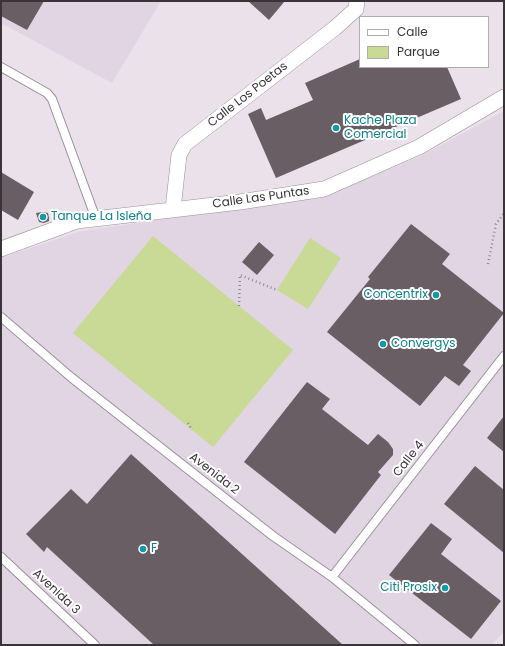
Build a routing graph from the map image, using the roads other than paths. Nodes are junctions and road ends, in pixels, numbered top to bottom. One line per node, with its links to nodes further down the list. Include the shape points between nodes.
1 (357, 1): 4 (street, Calle Los Poetas, via 356,9 335,28 185,144 179,155)
2 (1, 67): 5 (lane, via 52,99)
3 (504, 97): 4 (street, Calle Las Puntas, via 418,147 324,189)
4 (173, 209): 5 (street, Calle Las Puntas)
5 (96, 219): 6 (street, Calle Las Puntas, via 77,221)
6 (1, 249)
7 (1, 317): 10 (lane, Avenida 2, via 72,378 273,536)
8 (504, 356): 10 (lane, Calle 4)
9 (1, 557): 11 (lane, Avenida 3)
10 (332, 577): 12 (lane, Avenida 2)
11 (95, 645)
12 (415, 645)

